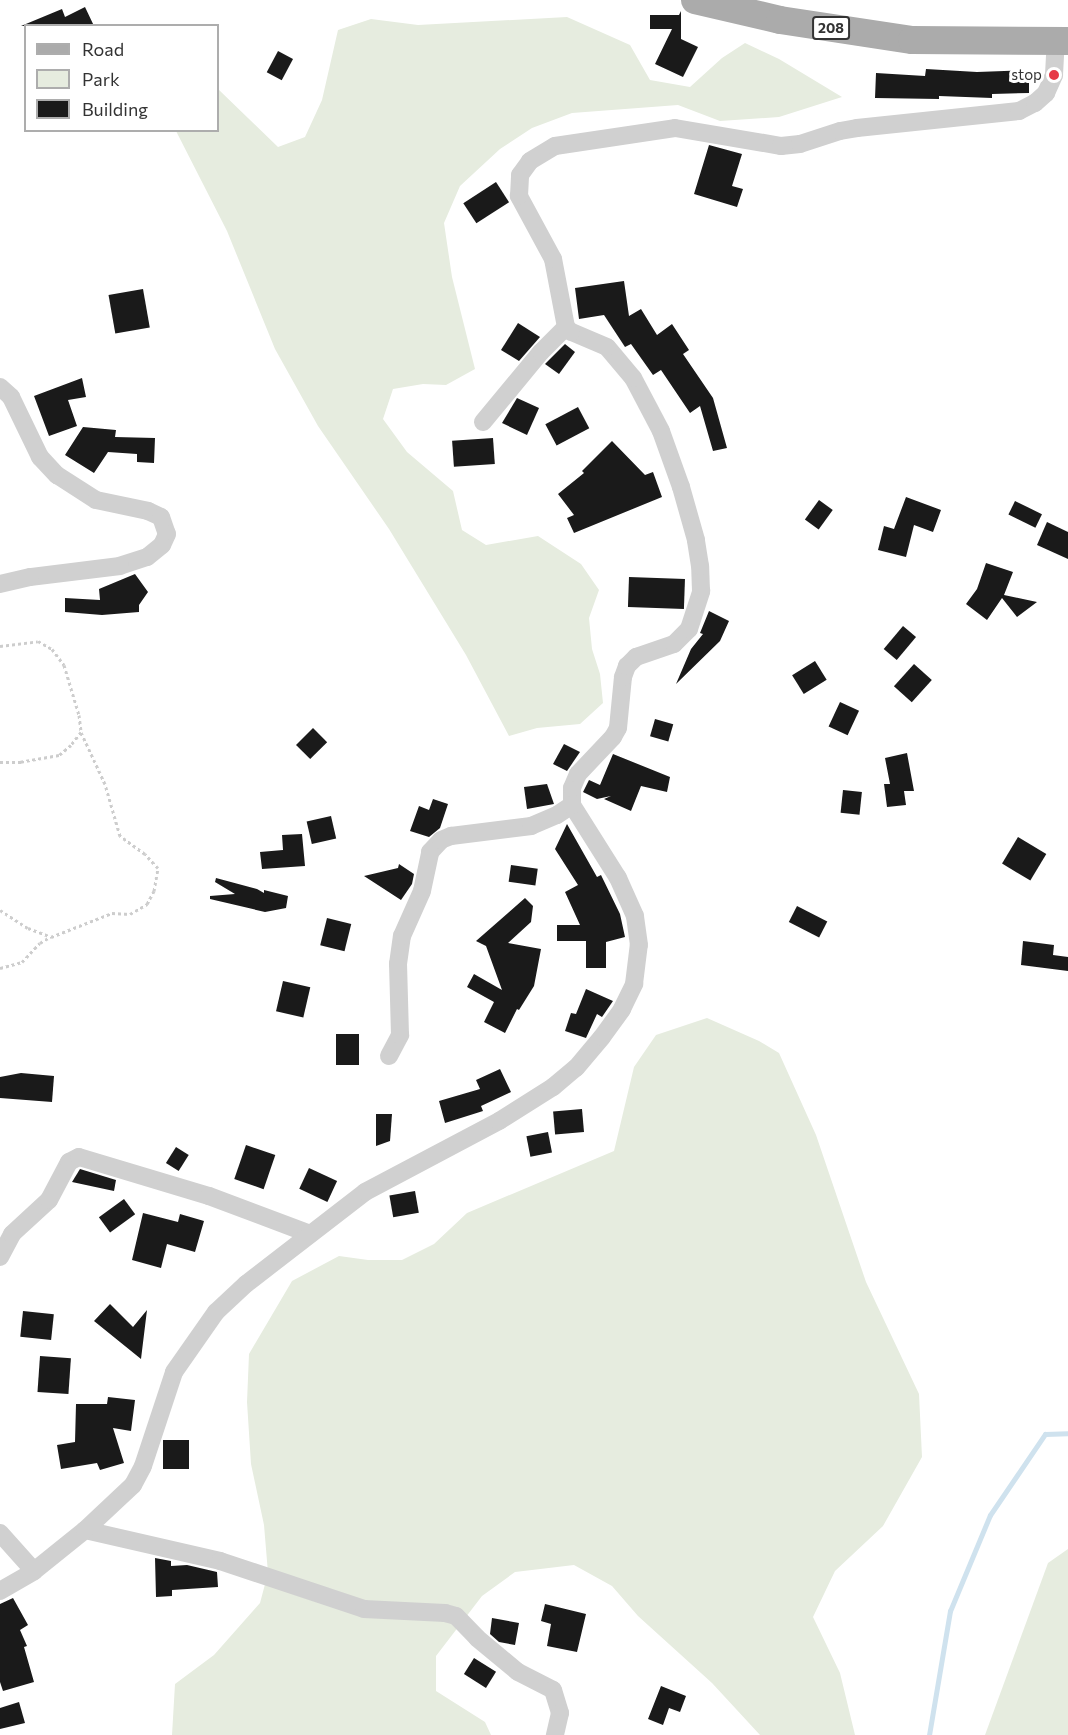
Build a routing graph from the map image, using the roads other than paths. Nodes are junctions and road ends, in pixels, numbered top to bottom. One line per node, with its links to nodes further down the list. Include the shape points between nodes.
1 (695, 0): 2 (main road, 208, via 780,20 912,40)
2 (1062, 41): 3 (street, via 1046,93 1035,104 1019,111 857,128 800,144 760,144 675,128 572,143 538,154 520,175 519,196 553,259)
3 (566, 327): 5 (street); 7 (street, via 607,347 618,357 661,431 696,540 701,591 684,636 674,644 636,657 627,666 622,678 618,728 578,774 572,788)
4 (0, 387): 6 (street, via 11,397 40,457 57,475 96,500 161,517 167,534 162,545 147,557 120,566)
5 (483, 422)
6 (0, 584)
7 (572, 805): 8 (street, via 531,826 451,836 434,846 427,859 422,891 402,936 398,964 400,1035); 9 (street, via 618,878 635,916 638,965 622,1009 576,1068 532,1103 387,1178)
8 (389, 1056)
9 (310, 1234): 10 (street, via 209,1196 79,1157 69,1162 49,1200 12,1233); 11 (street, via 246,1284 210,1320 174,1372 133,1485)
10 (0, 1257)
11 (86, 1530): 13 (street); 15 (street, via 220,1561 364,1609 450,1613 519,1672 553,1690 560,1713)
12 (0, 1533): 13 (street)
13 (34, 1571): 14 (street)
14 (0, 1591)
15 (555, 1735)

